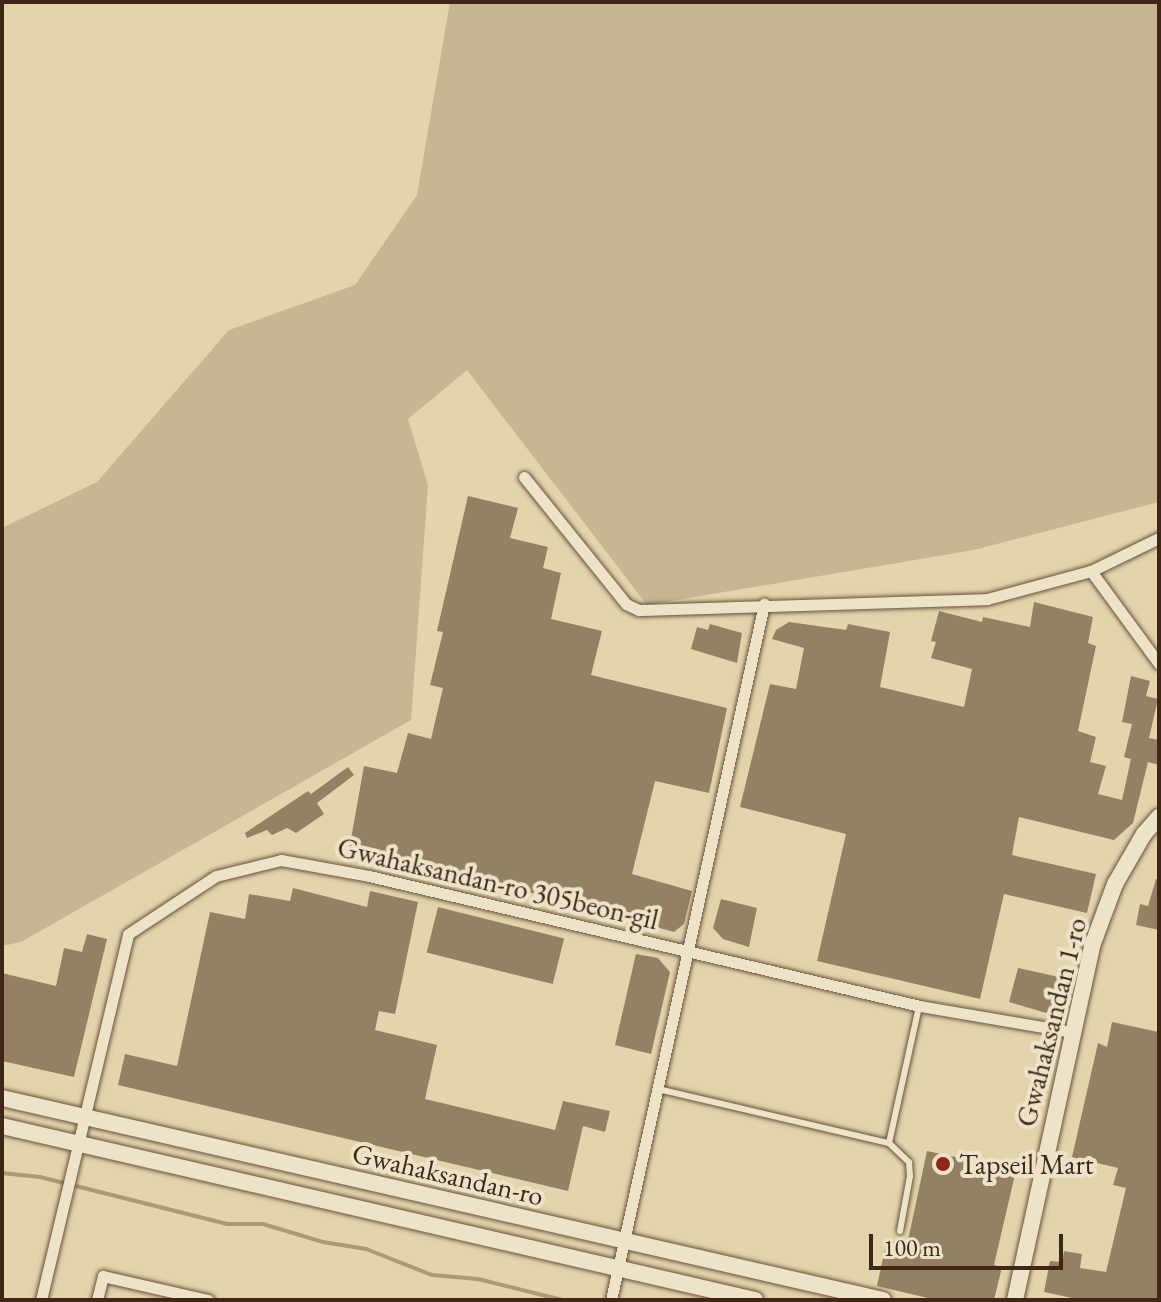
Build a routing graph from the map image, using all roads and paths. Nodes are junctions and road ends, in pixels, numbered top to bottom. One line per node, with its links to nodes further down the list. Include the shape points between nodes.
1 (524, 477): 4 (street, via 626,604 639,610)
2 (1159, 538): 3 (street)
3 (1091, 571): 4 (street, via 987,599); 5 (street)
4 (764, 604): 7 (street)
5 (1159, 664)
6 (1159, 817): 9 (main road, Gwahaksandan 1-ro, via 1115,884 1092,946)
7 (688, 951): 8 (street, Gwahaksandan-ro 305beon-gil); 10 (street); 13 (street, Gwahaksandan-ro 305beon-gil, via 281,860 216,876 128,934)
8 (920, 1006): 9 (street, Gwahaksandan-ro 305beon-gil); 14 (lane)
9 (1072, 1032): 23 (main road, Gwahaksandan 1-ro)
10 (658, 1089): 14 (lane); 16 (street)
11 (2, 1098): 13 (main road, Gwahaksandan-ro)
12 (2, 1126): 13 (main road, Gwahaksandan-ro)
13 (80, 1131): 16 (main road, Gwahaksandan-ro); 16 (main road, Gwahaksandan-ro); 17 (street, Gwahaksandan-ro 305beon-gil)
14 (889, 1143): 15 (lane, via 909,1162)
15 (900, 1231)
16 (622, 1254): 20 (street); 21 (main road, Gwahaksandan-ro); 22 (main road, Gwahaksandan-ro)
17 (41, 1300)
18 (97, 1300): 19 (street, via 103,1276)
19 (208, 1300)
20 (611, 1300)
21 (755, 1300)
22 (883, 1300)
23 (1015, 1300)

